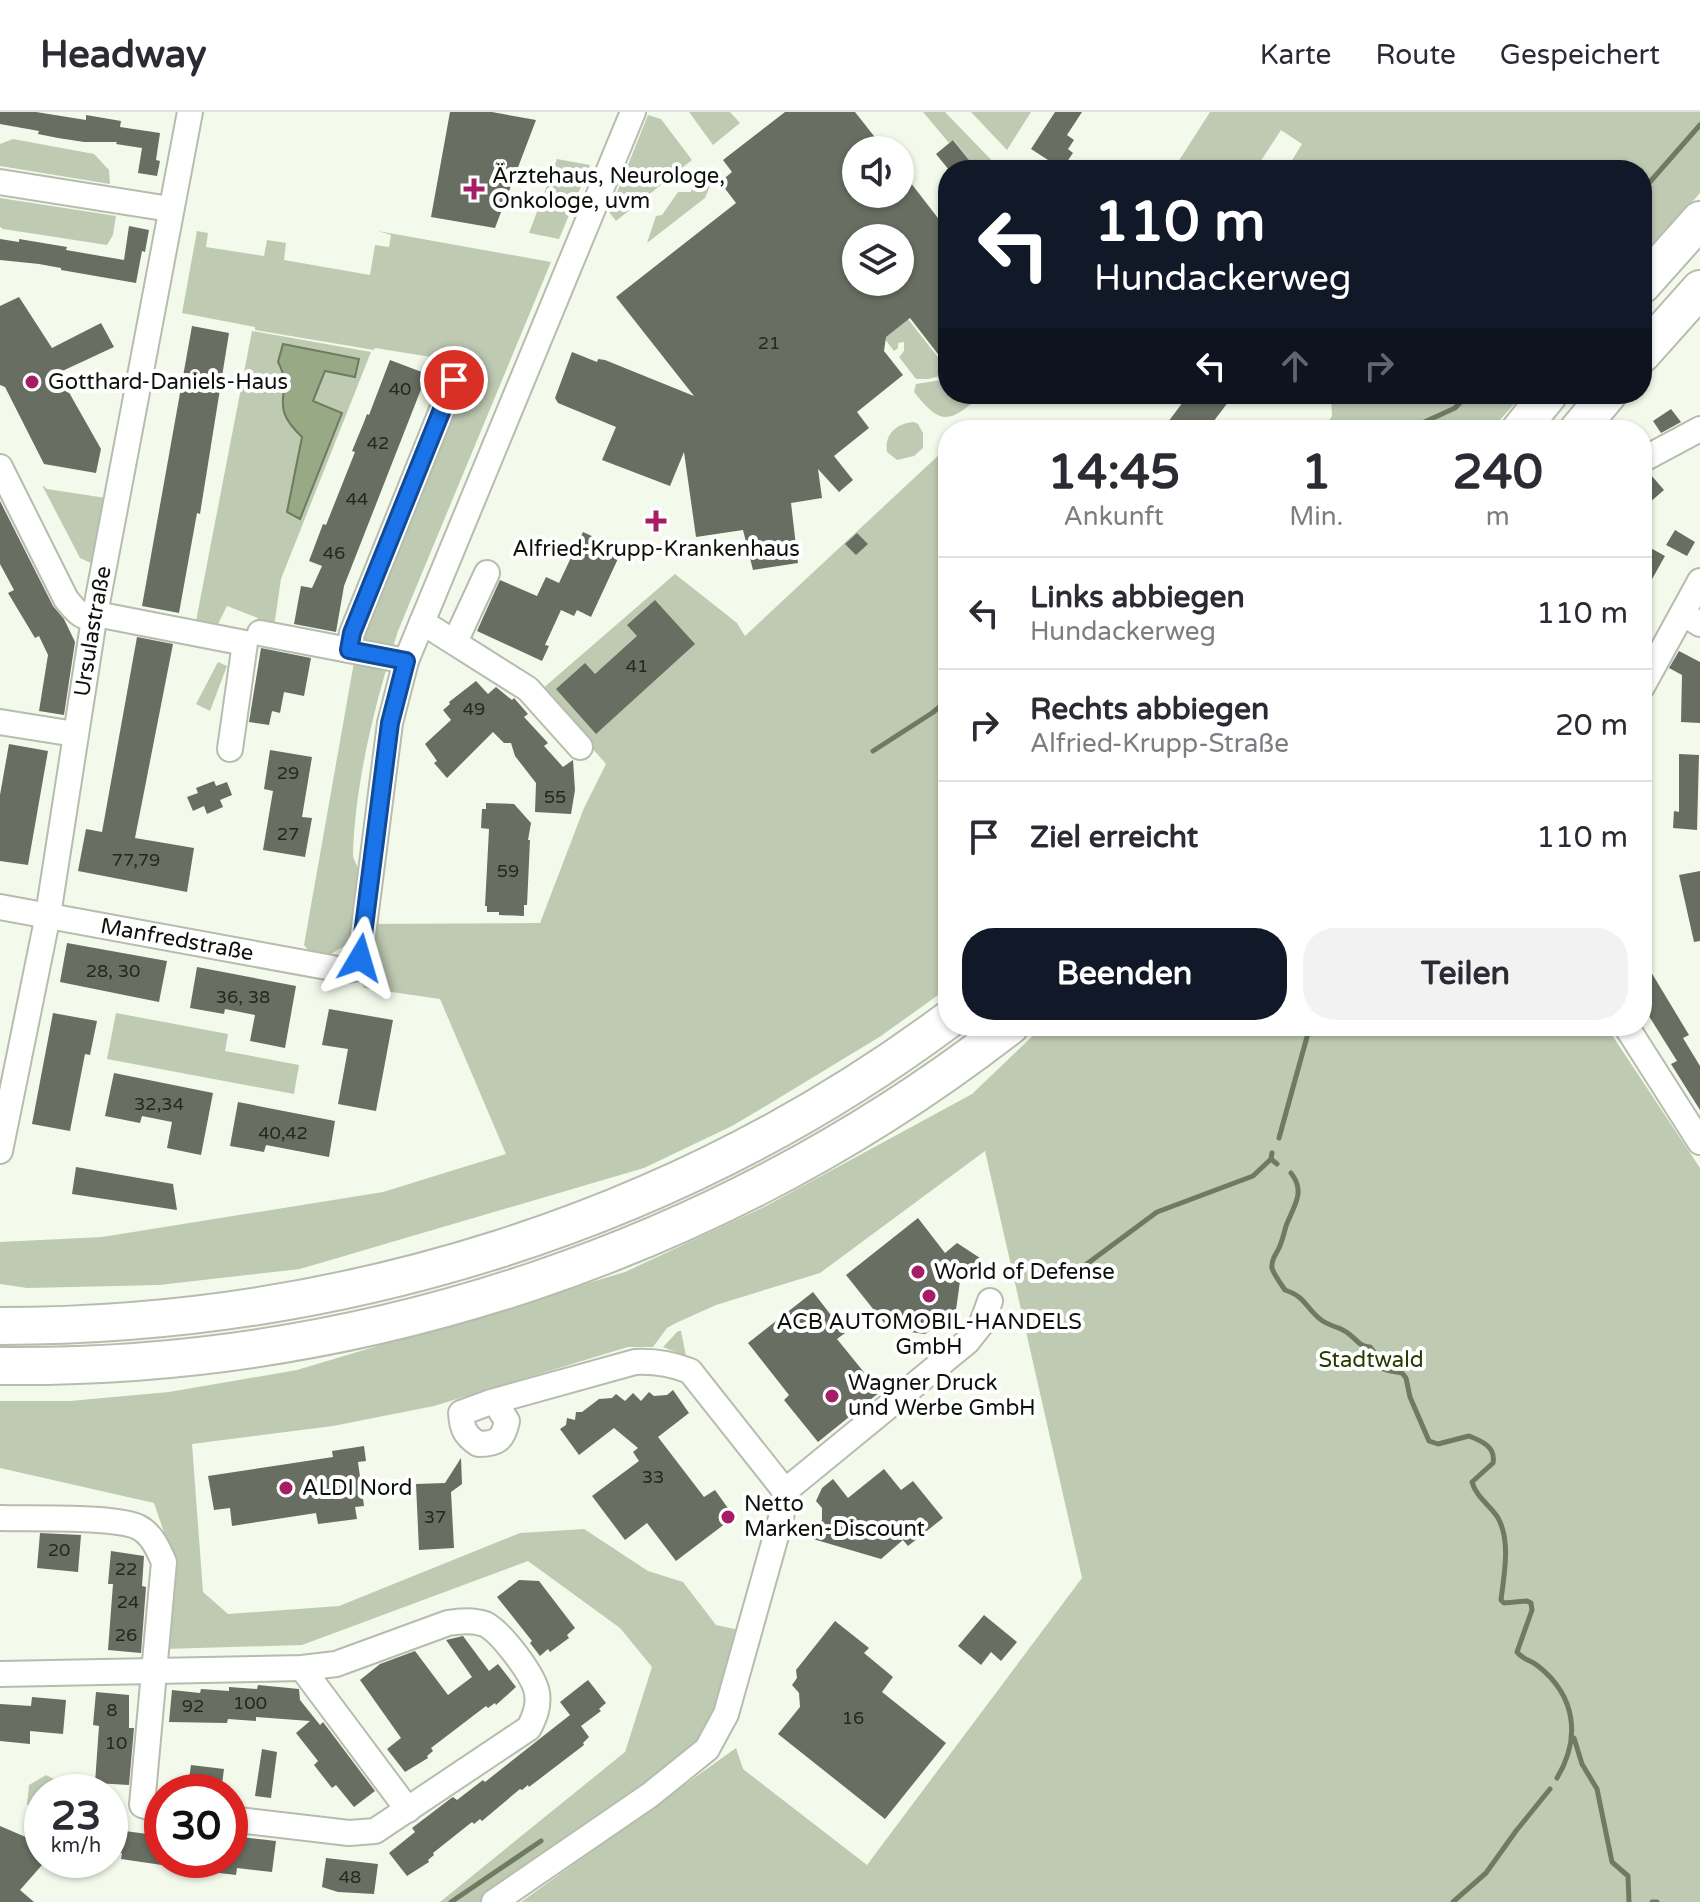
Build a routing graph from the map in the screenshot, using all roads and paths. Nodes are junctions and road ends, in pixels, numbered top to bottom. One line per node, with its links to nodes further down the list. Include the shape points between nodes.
1 (190, 112): 4 (street, Ursulastraße)
2 (633, 112): 21 (street)
3 (0, 182): 4 (street)
4 (170, 209): 20 (street, Ursulastraße)
5 (1700, 220): 6 (highway)
6 (1652, 274)
7 (1700, 289): 8 (highway)
8 (1652, 343)
9 (454, 380): 24 (street)
10 (1541, 404): 12 (highway)
11 (1600, 404): 13 (highway)
12 (1528, 420)
13 (1586, 420)
14 (1700, 429): 15 (street)
15 (1652, 455)
16 (0, 467): 17 (street)
17 (7, 500): 20 (street, via 66,599 84,618)
18 (487, 573): 23 (street)
19 (1700, 581): 26 (street)
20 (95, 617): 28 (street, Ursulastraße); 30 (street, via 245,643)
21 (422, 622): 23 (street); 25 (street)
22 (260, 633): 24 (street)
23 (455, 642): 29 (street, via 528,689)
24 (349, 650): 25 (street)
25 (406, 661): 32 (street, Manfredstraße, via 390,723 360,958 353,969)
26 (1652, 669)
27 (0, 722): 28 (street)
28 (75, 734): 32 (street, Ursulastraße)
29 (580, 747)
30 (230, 749)
31 (0, 907): 32 (street, Manfredstraße)
32 (48, 915): 37 (street, Ursulastraße)
33 (938, 1027): 40 (highway, via 834,1096 724,1158 626,1204 528,1241 334,1293 189,1316)
34 (996, 1036): 42 (highway, via 824,1151 647,1239 440,1311)
35 (1632, 1036): 36 (street)
36 (1700, 1142)
37 (0, 1151)
38 (990, 1301): 46 (street, via 967,1342)
39 (0, 1306): 40 (highway)
40 (80, 1325): 41 (highway)
41 (0, 1326)
42 (211, 1355): 43 (highway); 44 (highway, via 139,1377)
43 (0, 1366)
44 (0, 1387)
45 (491, 1402): 46 (street, via 635,1362 678,1366 690,1371)
46 (785, 1491): 56 (street, via 726,1714 707,1749)
47 (0, 1518): 49 (street, via 116,1522 139,1528 155,1542 164,1562)
48 (302, 1668): 49 (street); 54 (street); 54 (street, via 336,1664 463,1621 484,1624 499,1636 530,1676 537,1712 529,1728)
49 (155, 1672): 50 (street); 51 (street)
50 (0, 1674)
51 (145, 1774)
52 (144, 1785): 53 (street)
53 (144, 1806)
54 (408, 1810): 55 (street, via 375,1831 349,1833)
55 (248, 1821)
56 (494, 1902)

